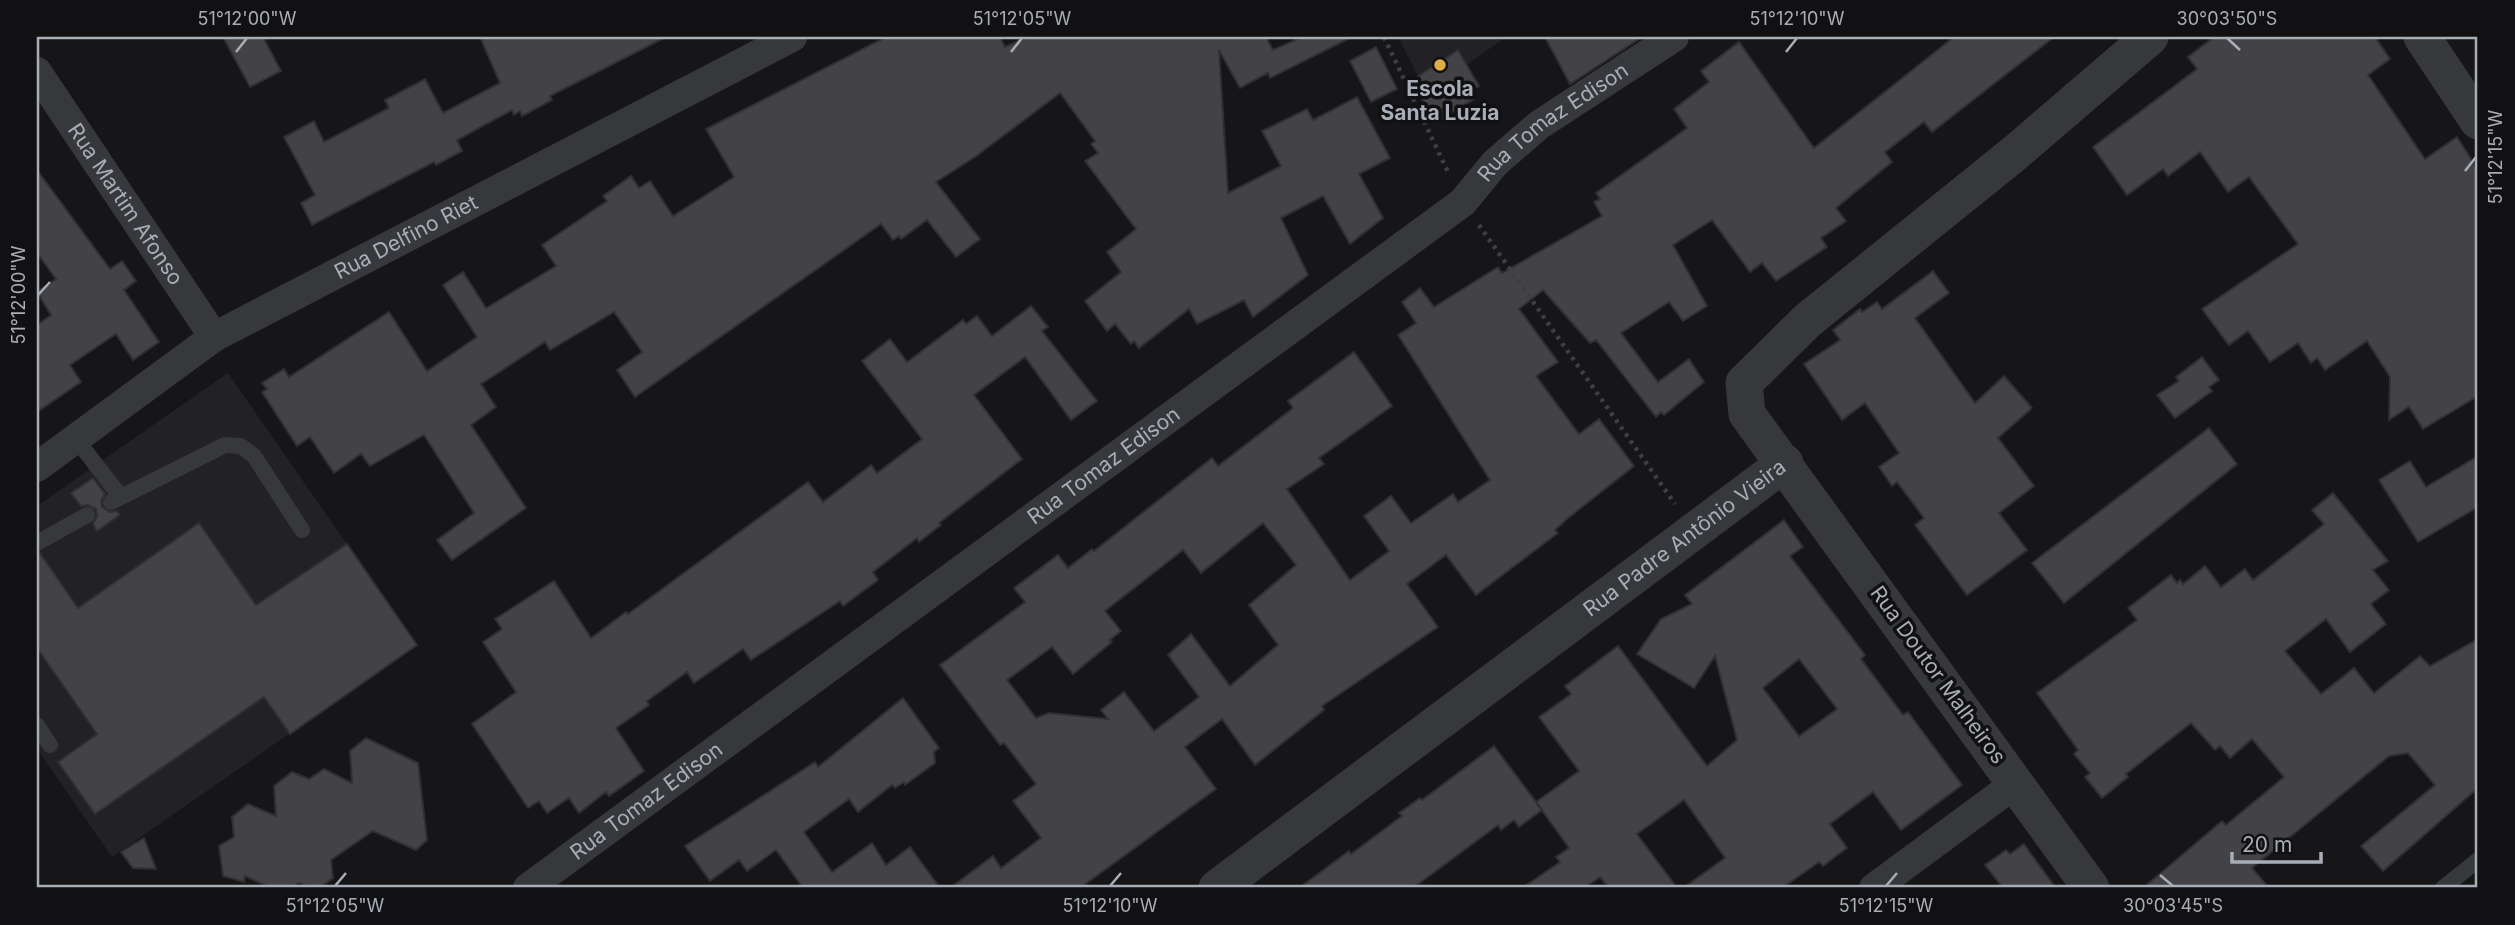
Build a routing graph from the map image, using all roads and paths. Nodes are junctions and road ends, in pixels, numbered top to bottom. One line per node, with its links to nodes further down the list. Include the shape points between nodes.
1 (792, 37): 9 (street, Rua Delfino Riet)
2 (1384, 37): 8 (path)
3 (1674, 37): 8 (street, Rua Tomaz Edison, via 1539,125 1495,163)
4 (2150, 37): 11 (street, Rua Padre Antônio Vieira, via 1808,320 1744,383 1747,414)
5 (2422, 37): 7 (street)
6 (37, 72): 9 (street, Rua Martim Afonso)
7 (2478, 121)
8 (1463, 202): 15 (path); 21 (street, Rua Tomaz Edison)
9 (214, 337): 10 (street, Rua Delfino Riet)
10 (76, 439): 12 (street, Rua Delfino Riet); 14 (lane, via 115,499 225,445 241,446 254,456)
11 (1785, 463): 15 (street, Rua Padre Antônio Vieira); 19 (street, Rua Doutor Malheiros)
12 (37, 467)
13 (87, 515): 16 (lane)
14 (302, 530)
15 (1693, 530): 22 (street, Rua Padre Antônio Vieira)
16 (37, 543)
17 (37, 725): 18 (lane)
18 (50, 745)
19 (2016, 783): 23 (street); 24 (street, Rua Doutor Malheiros)
20 (2478, 860): 25 (lane)
21 (528, 888)
22 (1217, 888)
23 (1874, 888)
24 (2091, 888)
25 (2443, 888)

